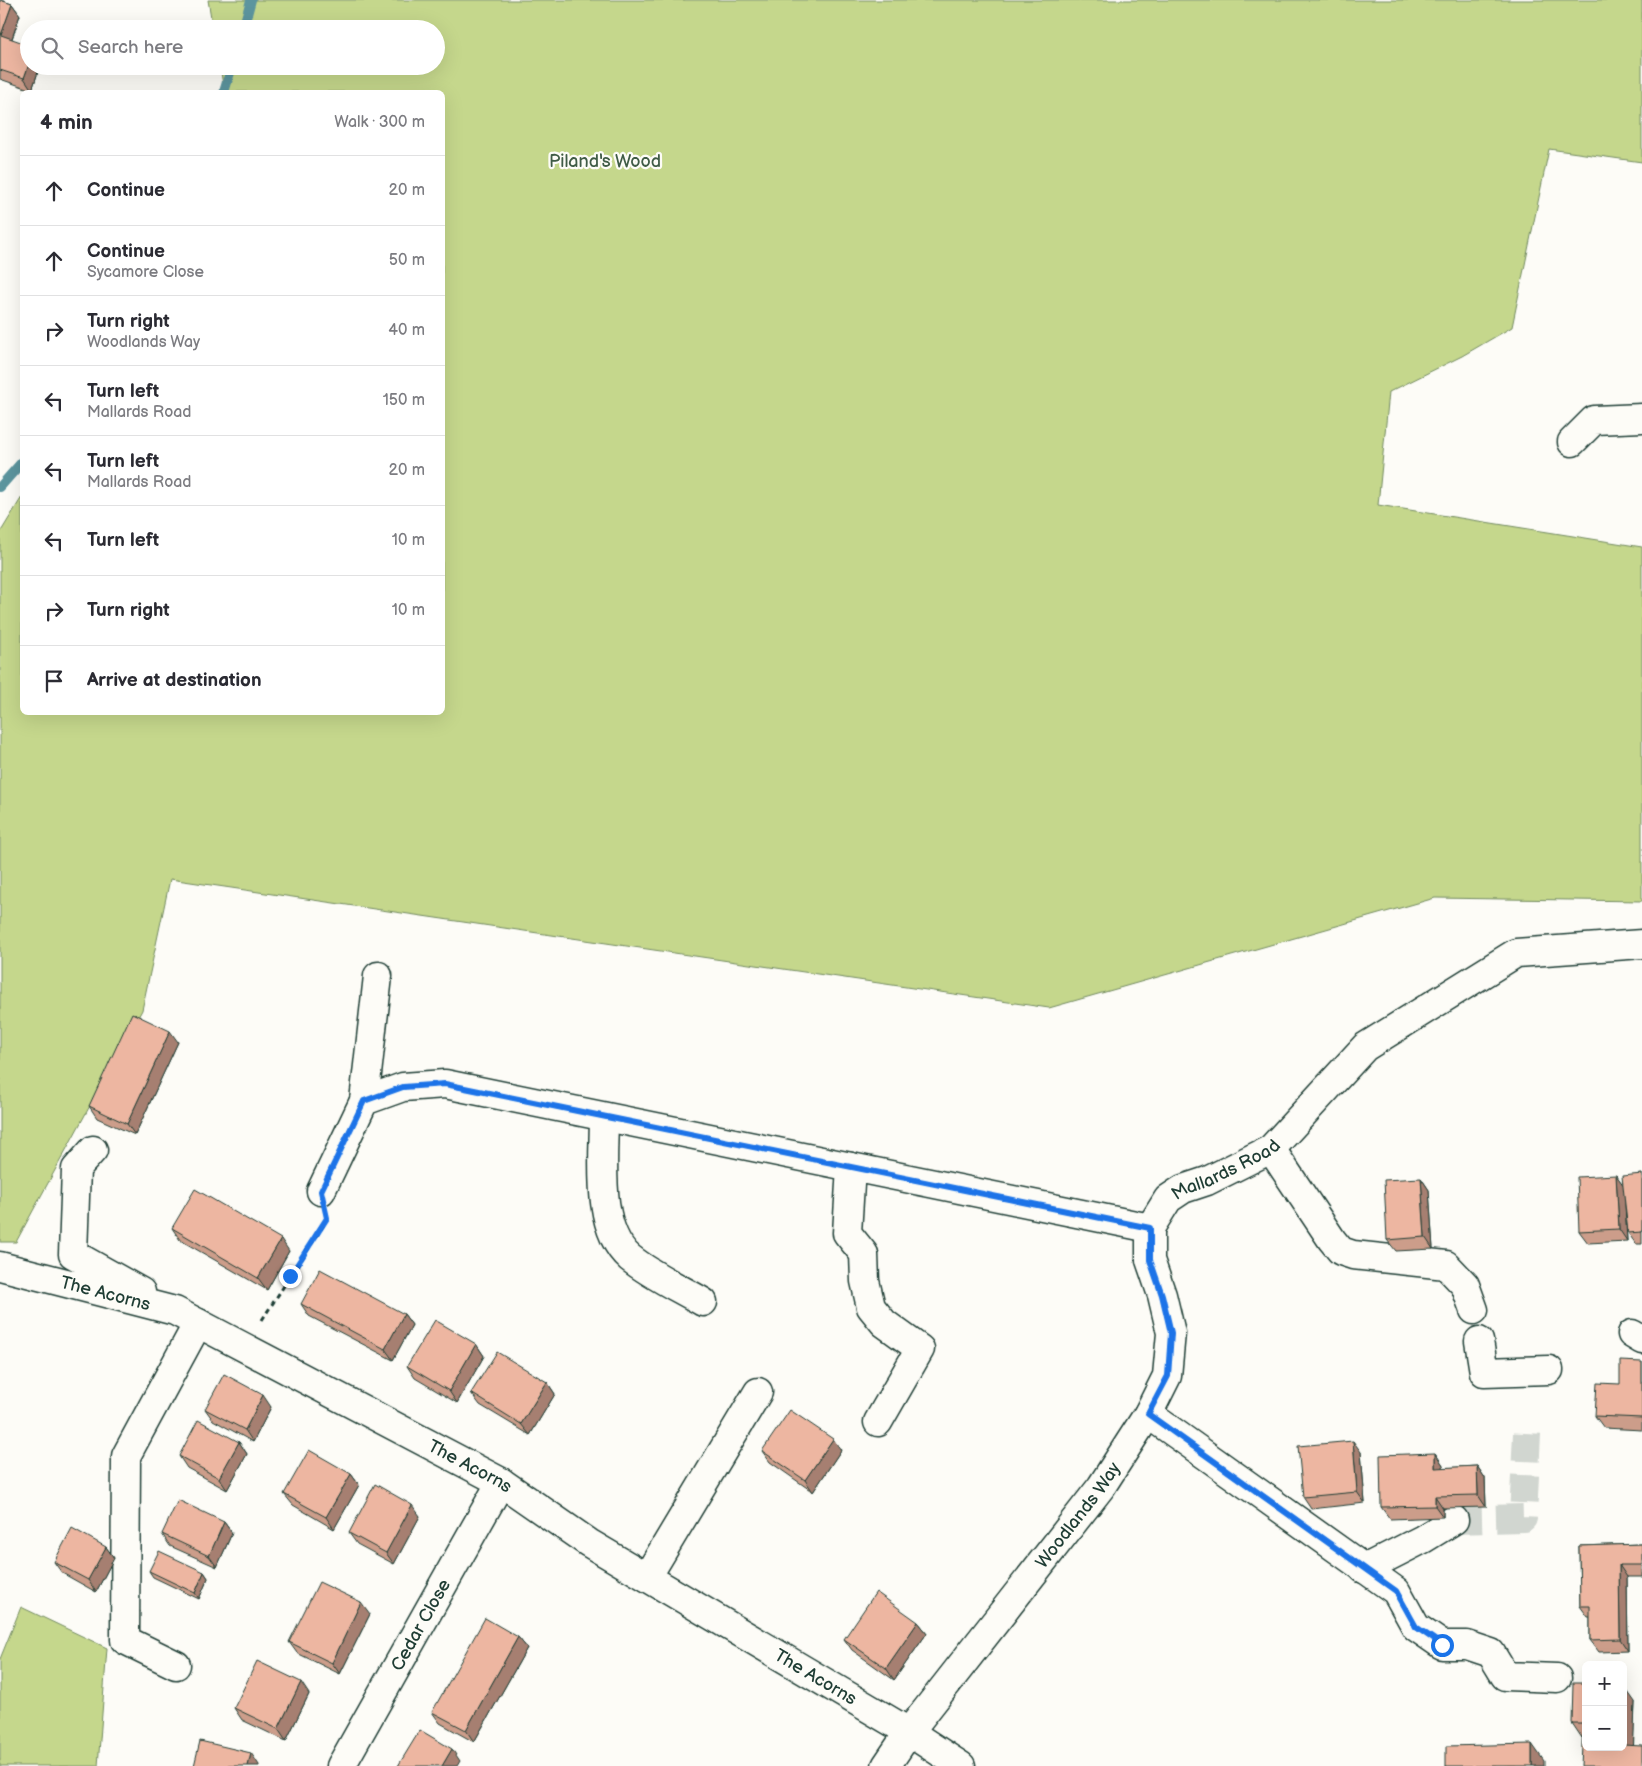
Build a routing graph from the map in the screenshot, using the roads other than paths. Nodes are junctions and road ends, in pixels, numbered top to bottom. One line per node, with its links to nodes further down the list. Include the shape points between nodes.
1 (1642, 418): 2 (street, via 1594,420)
2 (1572, 442)
3 (1642, 944): 7 (street, Mallards Road, via 1516,953 1365,1047)
4 (378, 976): 5 (street)
5 (364, 1101): 6 (street, via 403,1087 445,1084); 10 (street)
6 (604, 1117): 9 (street); 13 (street, via 603,1189 612,1234 629,1257)
7 (1271, 1149): 11 (street, Mallards Road, via 1207,1181 1183,1189 1168,1199); 14 (street, via 1342,1251 1446,1265 1465,1285)
8 (93, 1150): 15 (street, via 76,1169 73,1254)
9 (851, 1167): 11 (street); 20 (street, via 847,1233 864,1254 865,1281 871,1307 884,1323 920,1349)
10 (321, 1191)
11 (1150, 1228): 19 (street, Woodlands Way, via 1150,1260 1167,1311 1171,1348 1168,1376)
12 (0, 1266): 15 (street, The Acorns)
13 (702, 1302)
14 (1474, 1310)
15 (186, 1317): 21 (street, The Acorns); 25 (street, via 126,1456 125,1640)
16 (1479, 1342): 17 (street, via 1484,1372)
17 (1549, 1370)
18 (758, 1392): 24 (street)
19 (1148, 1414): 23 (street); 27 (street, Woodlands Way, via 1101,1487)
20 (878, 1422)
21 (501, 1482): 24 (street, The Acorns); 28 (street, Cedar Close)
22 (1454, 1520): 23 (street, via 1423,1540)
23 (1364, 1569): 26 (street, via 1396,1591 1416,1627 1442,1645 1467,1645 1491,1653 1505,1676)
24 (647, 1577): 27 (street, The Acorns)
25 (176, 1664)
26 (1557, 1678)
27 (910, 1732): 29 (street, Woodlands Way); 30 (street, The Acorns)
28 (341, 1766)
29 (886, 1766)
30 (961, 1766)

